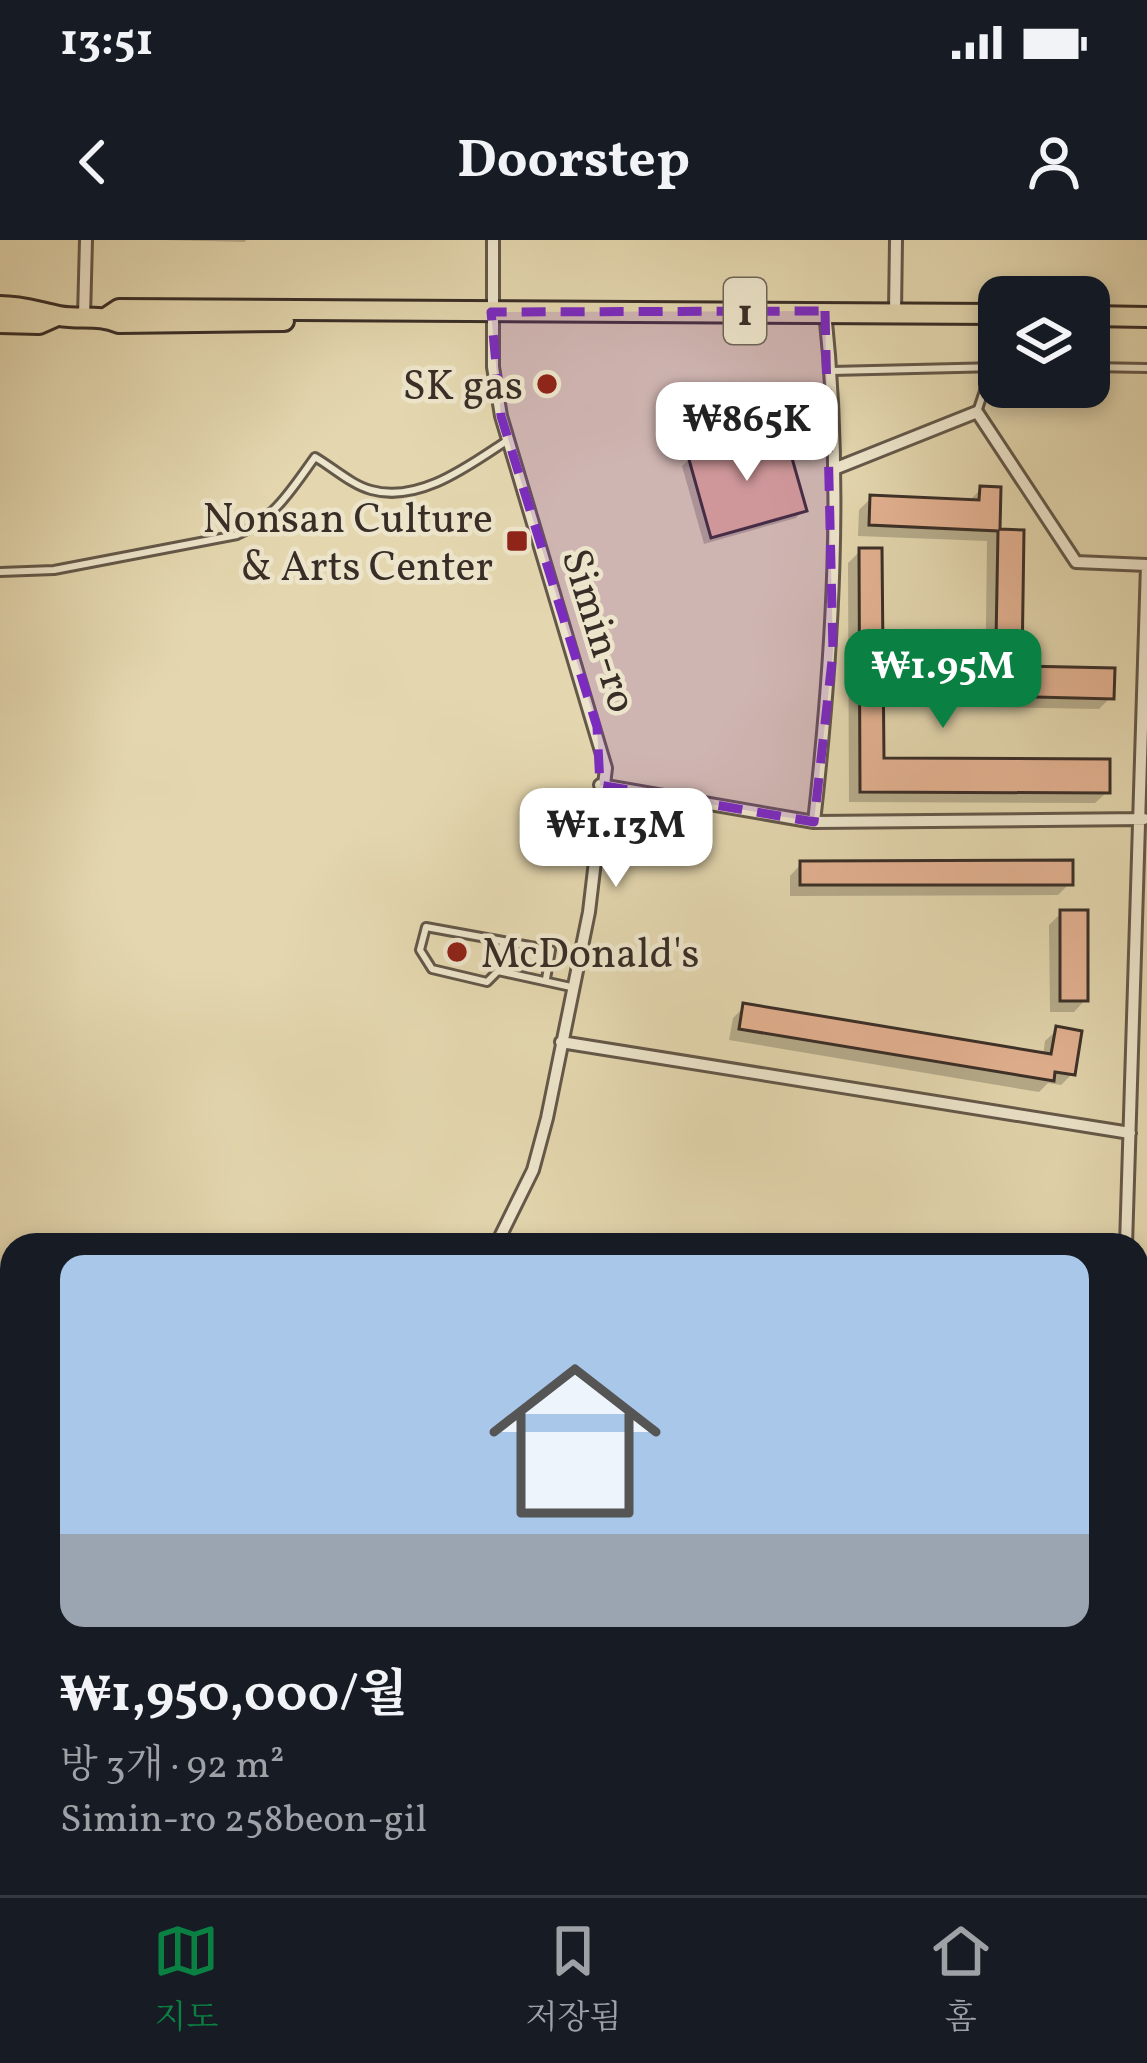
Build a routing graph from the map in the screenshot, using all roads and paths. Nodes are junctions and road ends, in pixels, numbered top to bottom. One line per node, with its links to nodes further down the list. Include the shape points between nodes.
1 (86, 240): 11 (street)
2 (493, 240): 6 (street, Simin-ro)
3 (896, 240): 7 (street)
4 (0, 306): 9 (main road, 1)
5 (825, 311): 6 (main road, 1); 7 (main road, 1); 17 (street)
6 (491, 312): 11 (main road, 1, via 119,309); 20 (street, Simin-ro)
7 (896, 312): 8 (main road, 1)
8 (978, 314)
9 (56, 316): 11 (main road, 1); 13 (main road, 1)
10 (1110, 316): 12 (main road)
11 (84, 317)
12 (1147, 317)
13 (0, 323)
14 (978, 367): 17 (lane)
15 (1110, 367): 16 (lane)
16 (1147, 368)
17 (831, 371): 21 (street)
18 (979, 408): 19 (lane)
19 (977, 412): 21 (street); 22 (street, via 1076,562)
20 (508, 440): 23 (lane, via 446,480 412,489 372,491 315,457 284,502 237,535 54,570); 24 (street, Simin-ro, via 597,727 606,768)
21 (834, 469): 26 (street, via 833,652)
22 (1147, 565): 25 (street)
23 (0, 572)
24 (600, 784): 26 (street); 30 (street, Simin-ro, via 599,846)
25 (1143, 819): 26 (street); 32 (street)
26 (814, 822)
27 (503, 941): 28 (lane); 28 (lane, via 426,927 420,950 432,969 487,982); 29 (lane, via 551,950)
28 (498, 971): 29 (lane)
29 (546, 980): 30 (lane)
30 (571, 987): 31 (street, Simin-ro)
31 (561, 1042): 32 (street); 33 (street, Simin-ro, via 533,1170)
32 (1130, 1133): 34 (street)
33 (502, 1233)
34 (1126, 1233)

